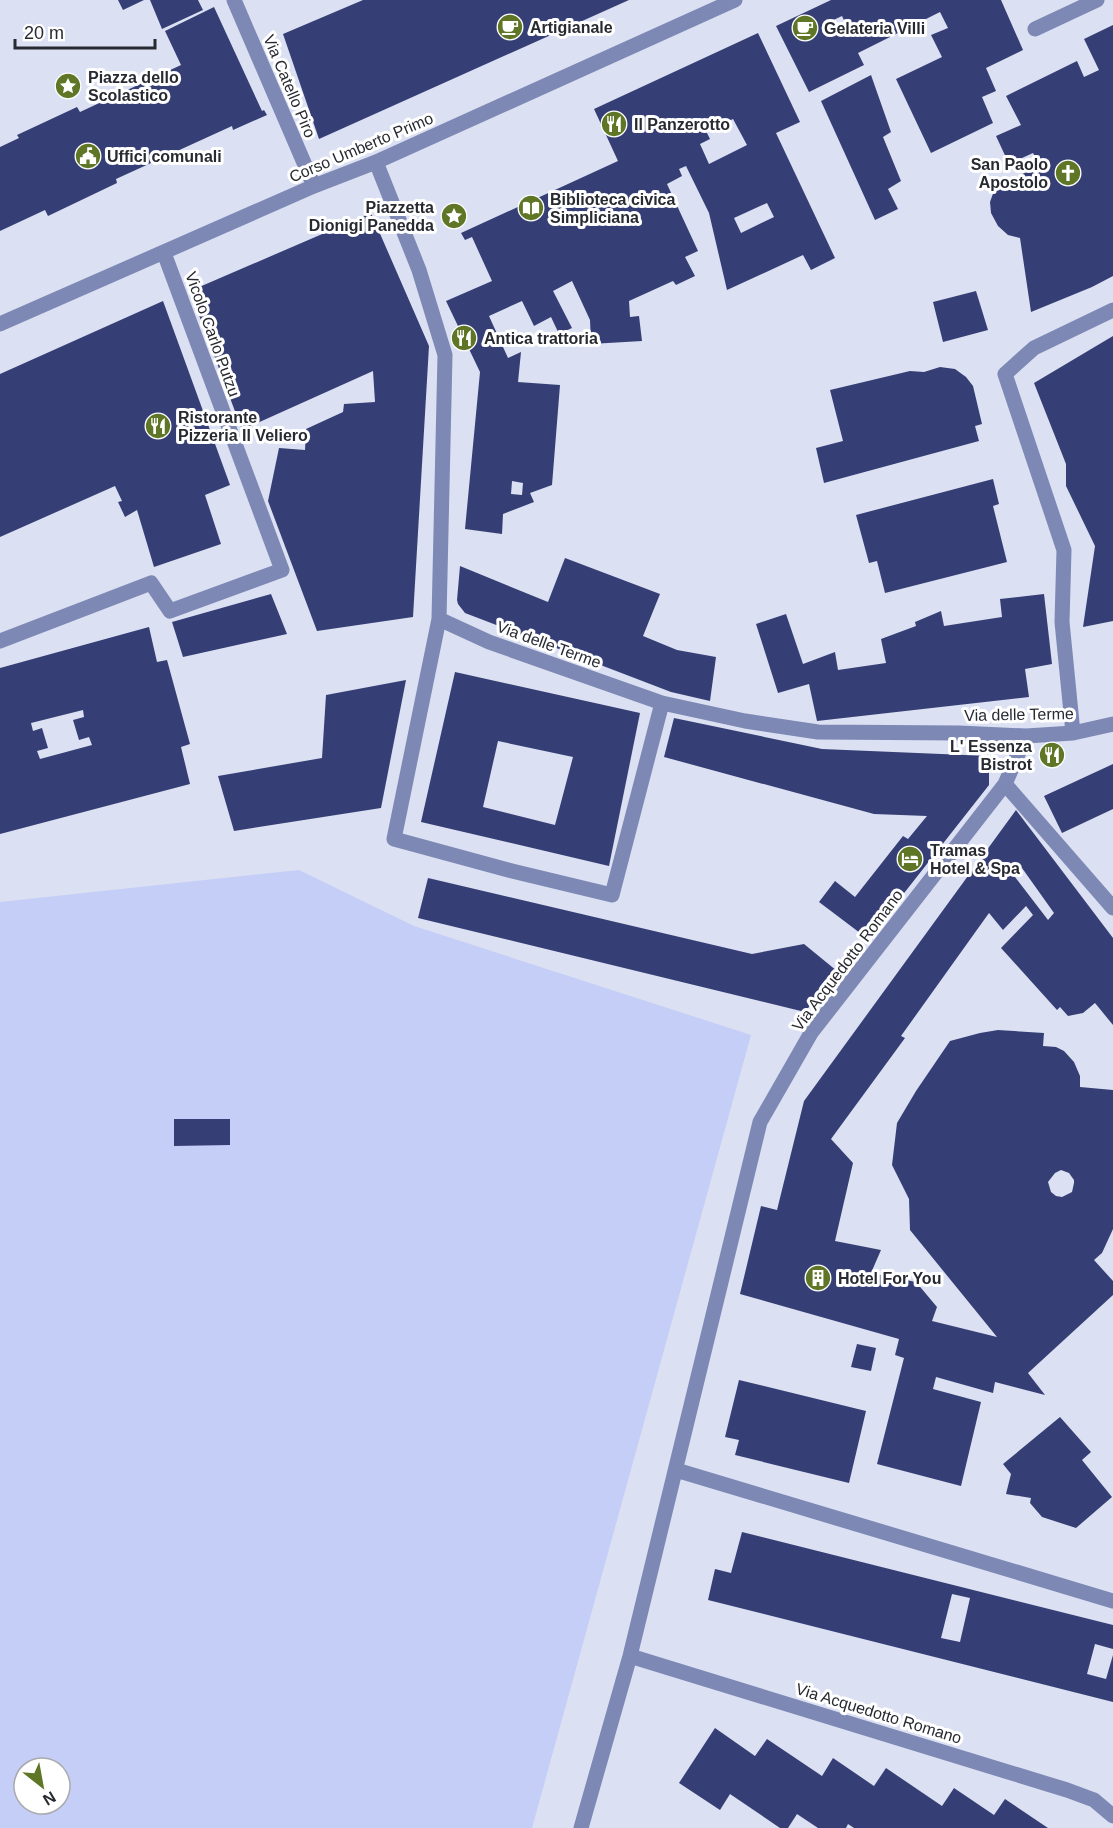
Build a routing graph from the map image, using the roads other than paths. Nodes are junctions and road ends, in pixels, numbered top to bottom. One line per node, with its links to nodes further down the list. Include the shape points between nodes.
1 (234, 0): 6 (street, Via Catello Piro)
2 (735, 0): 5 (street, Corso Umberto Primo)
3 (1097, 0): 4 (street)
4 (1035, 29)
5 (376, 162): 6 (street, Corso Umberto Primo); 10 (street, via 418,270 445,355)
6 (314, 186): 7 (street, Corso Umberto Primo)
7 (164, 253): 9 (street, Corso Umberto Primo); 11 (street, Vicolo Carlo Putzu, via 282,570 170,611 151,583)
8 (1113, 310): 14 (street, via 1034,348 1005,374 1064,550 1062,622)
9 (0, 324)
10 (439, 619): 12 (street, Via delle Terme, via 489,642); 12 (street, via 394,839 612,895)
11 (0, 641)
12 (662, 703): 15 (street, Via delle Terme, via 818,732)
13 (1113, 724): 14 (street, Via delle Terme)
14 (1073, 734): 15 (street, Via delle Terme)
15 (1026, 736): 16 (street, Via Acquedotto Romano)
16 (1005, 783): 17 (street); 18 (street, Via Acquedotto Romano, via 811,1033 760,1122)
17 (1113, 908)
18 (676, 1470): 19 (street); 20 (street, Via Acquedotto Romano)
19 (1113, 1601)
20 (630, 1656): 21 (street, Via Acquedotto Romano, via 1067,1790 1094,1800); 22 (street, Via Acquedotto Romano)
21 (1113, 1816)
22 (581, 1828)

